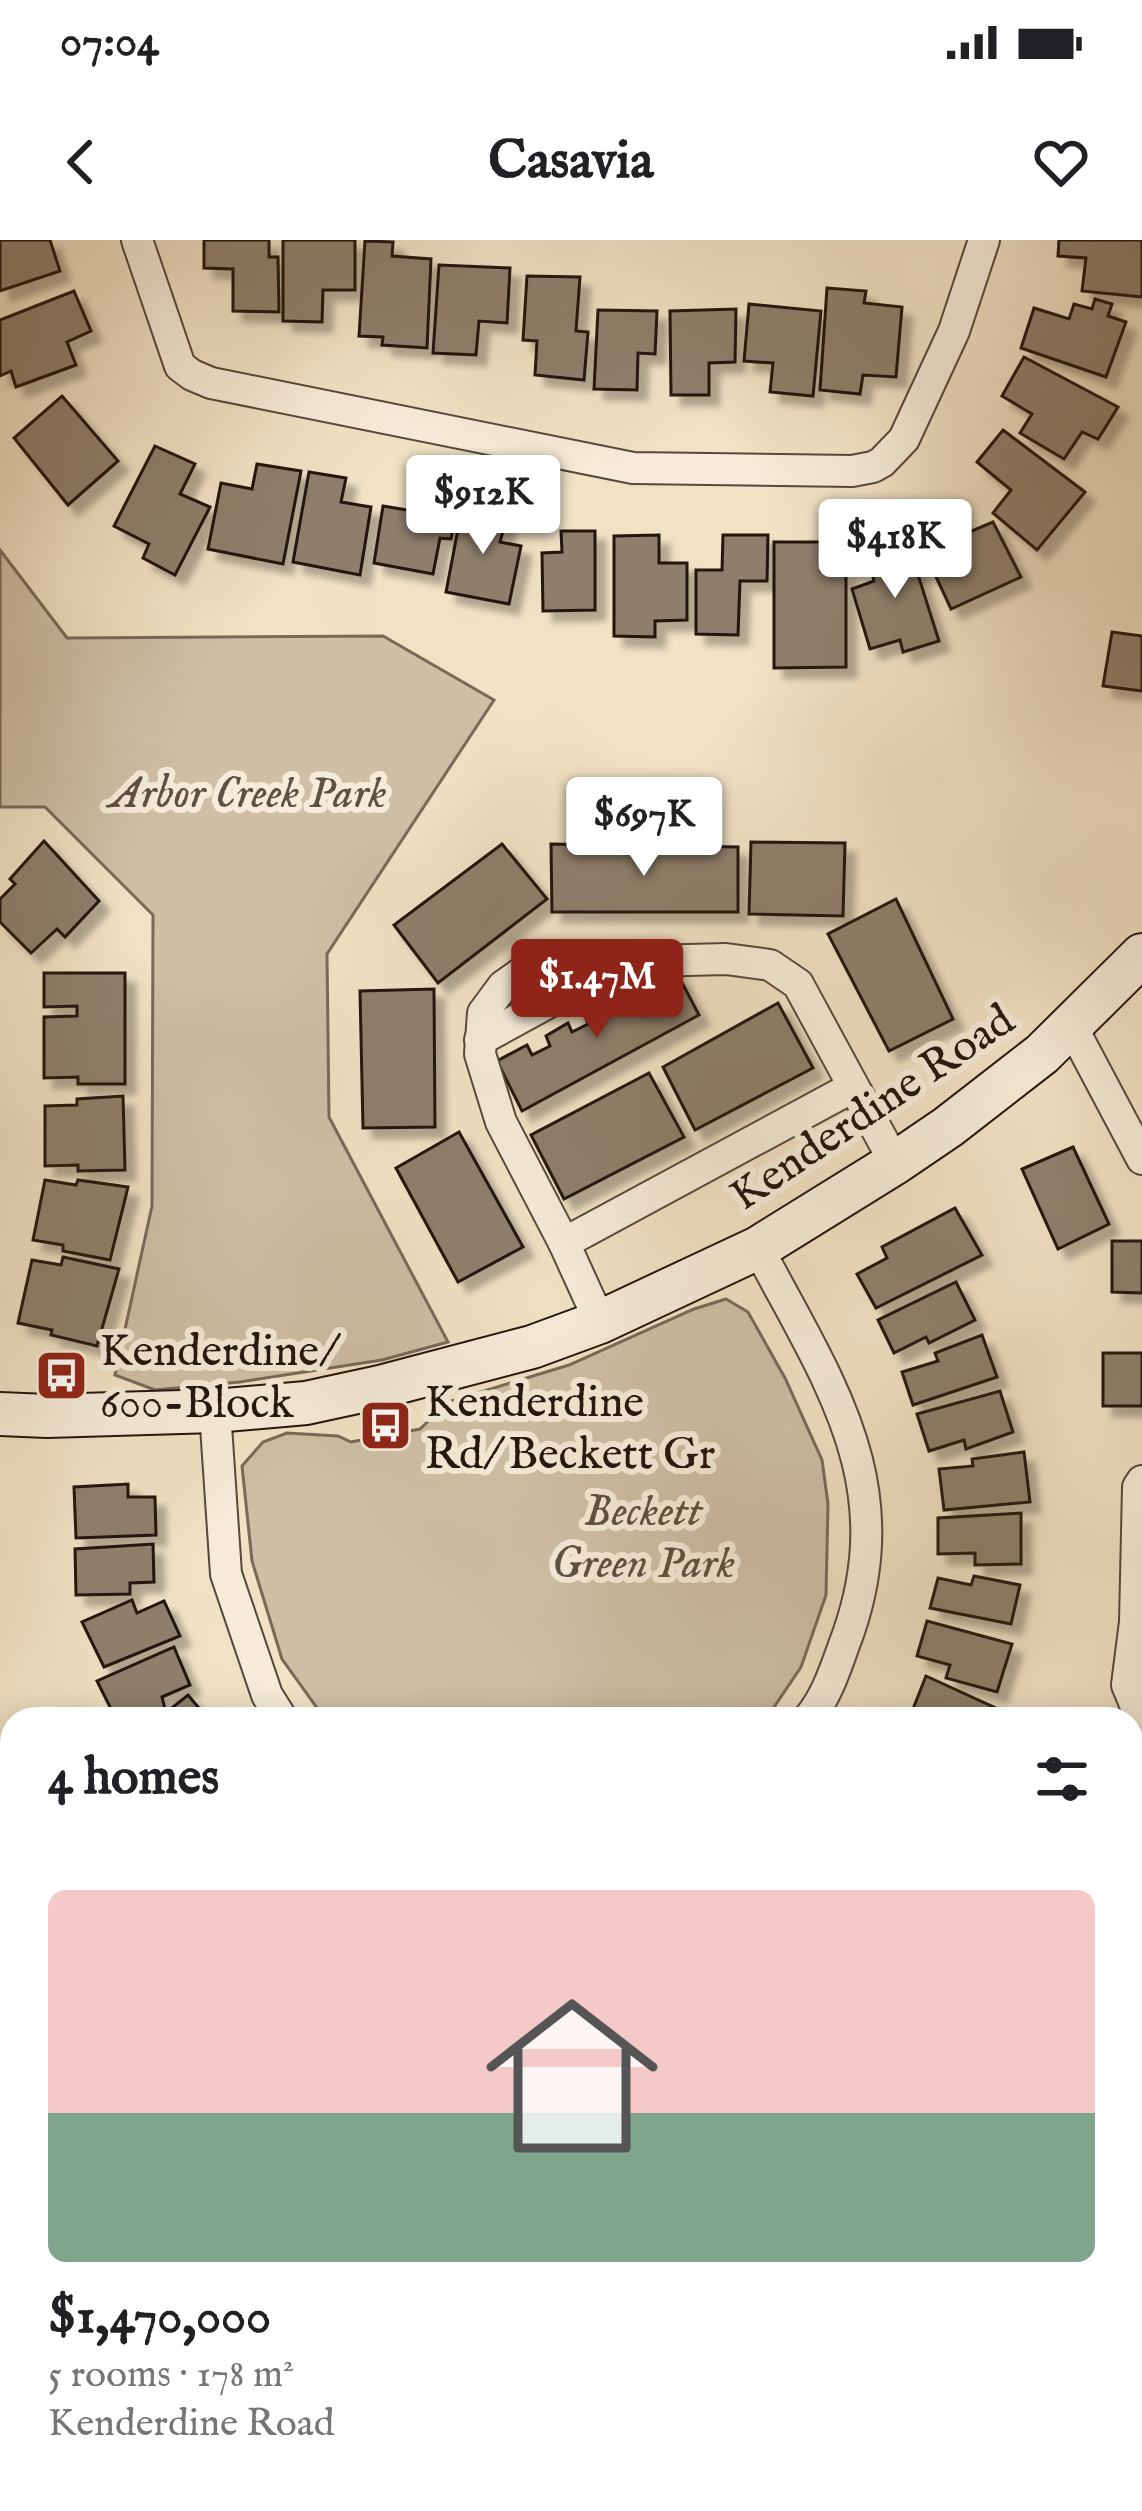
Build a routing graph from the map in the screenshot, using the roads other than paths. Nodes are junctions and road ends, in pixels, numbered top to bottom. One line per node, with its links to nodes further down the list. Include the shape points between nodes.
1 (137, 240): 2 (street, via 179,366 211,383 633,468 852,471 882,462 904,439 955,331)
2 (983, 240)
3 (1142, 955): 4 (street, Kenderdine Road)
4 (1072, 1027): 6 (street); 7 (street, Kenderdine Road)
5 (854, 1087): 7 (street); 8 (street); 8 (street, via 798,984 770,965 533,964 483,1013 480,1054 501,1122)
6 (1142, 1159)
7 (895, 1163): 9 (street, Kenderdine Road)
8 (563, 1243): 10 (street)
9 (758, 1248): 10 (street, Kenderdine Road); 15 (street, via 842,1411 863,1495 868,1542 860,1591)
10 (600, 1322): 11 (street, Kenderdine Road, via 380,1387)
11 (215, 1411): 12 (street, Kenderdine Road); 14 (street, via 226,1574)
12 (0, 1414)
13 (1142, 1481): 16 (street, via 1126,1685)
14 (274, 1707)
15 (821, 1707)
16 (1136, 1707)

